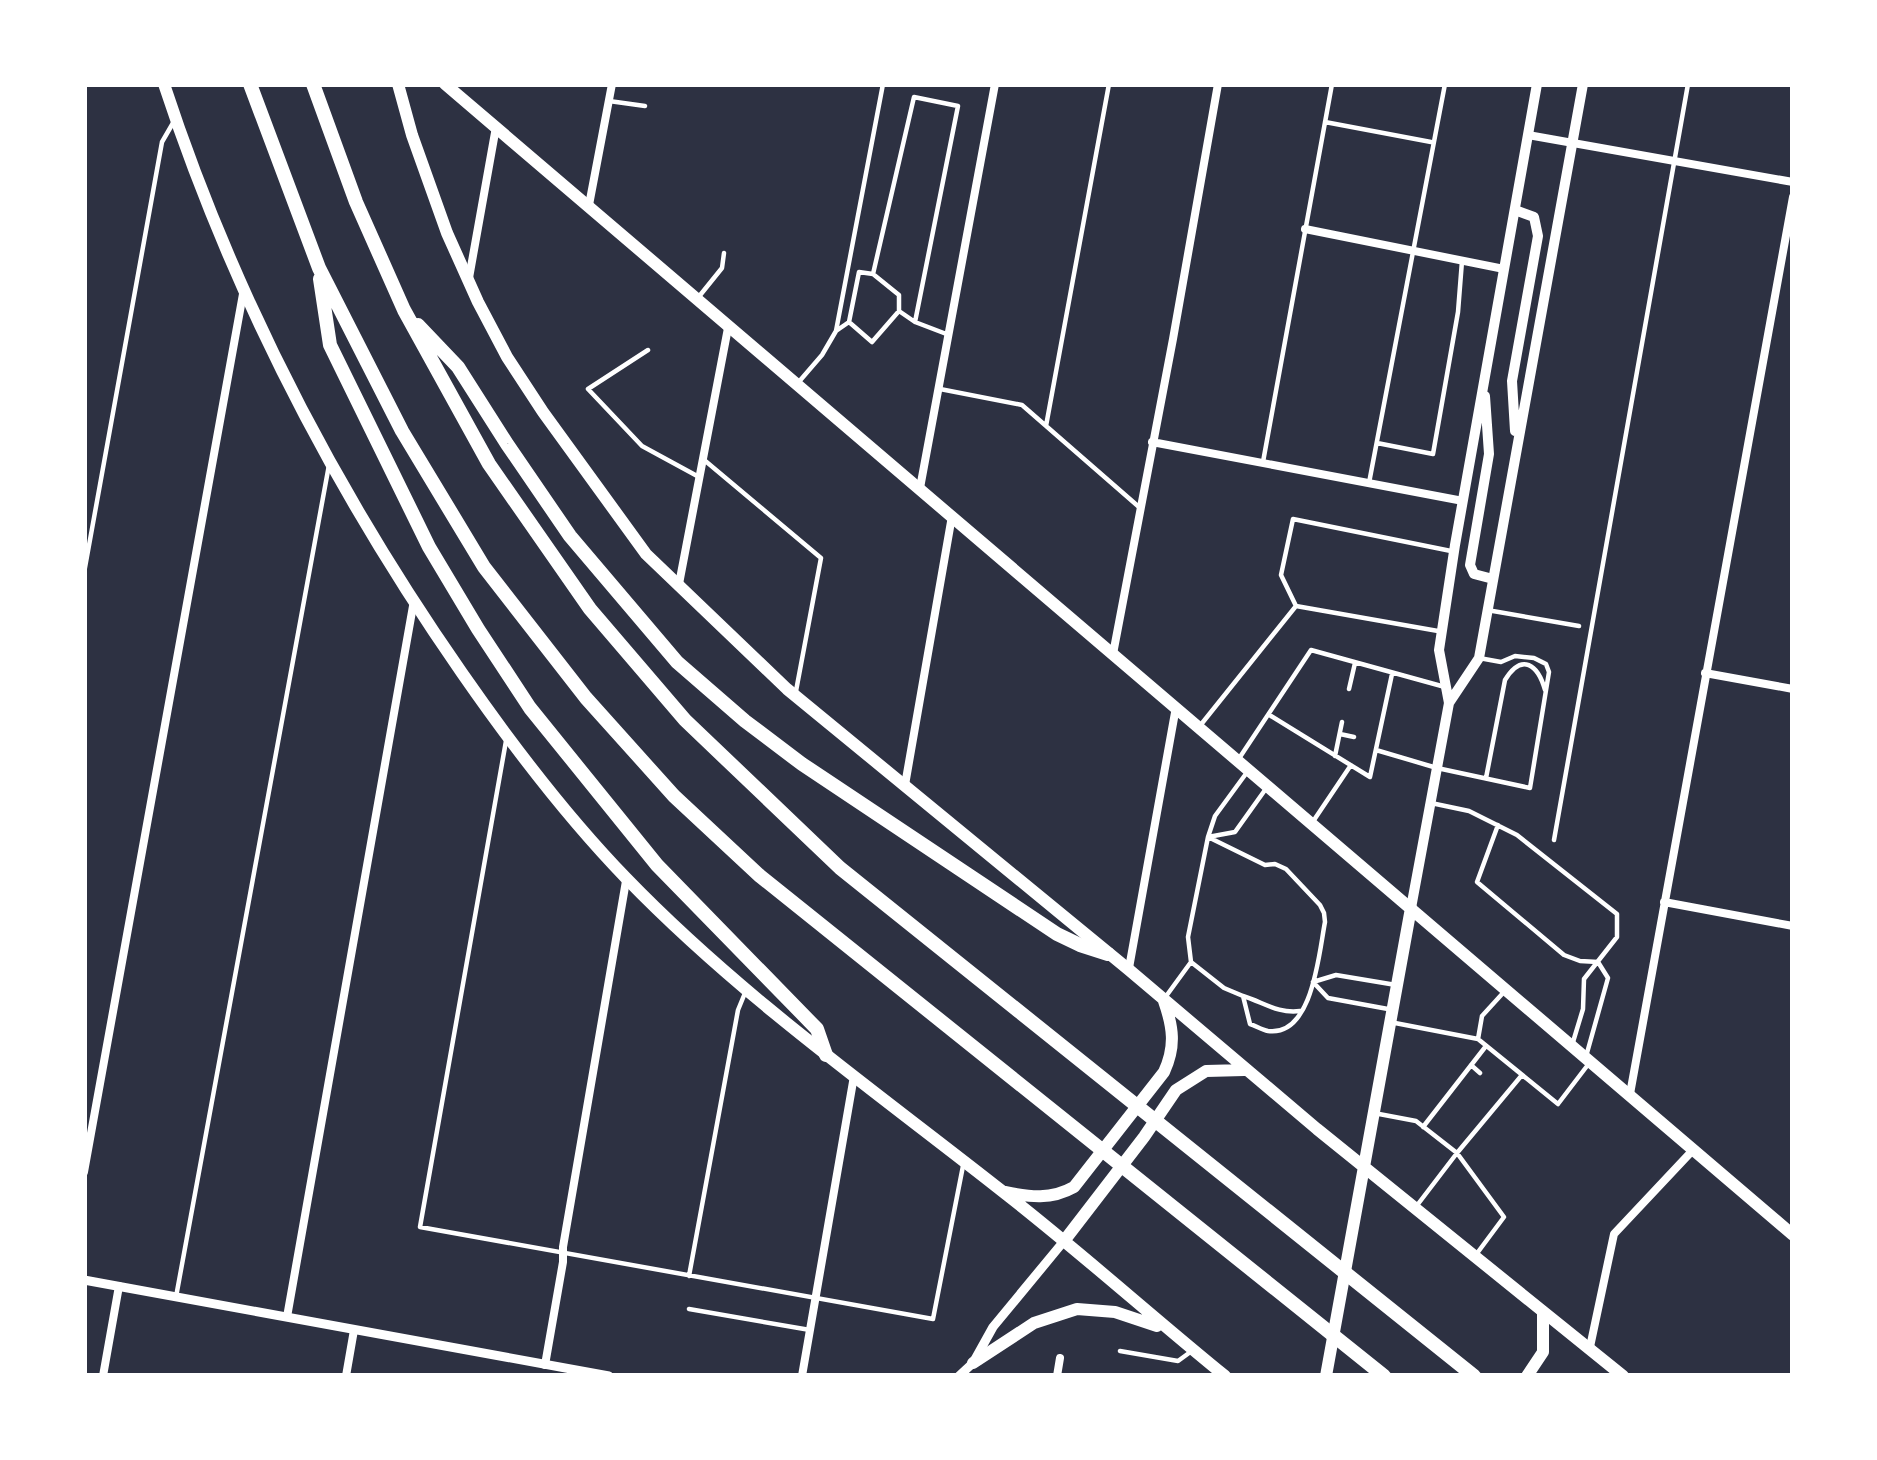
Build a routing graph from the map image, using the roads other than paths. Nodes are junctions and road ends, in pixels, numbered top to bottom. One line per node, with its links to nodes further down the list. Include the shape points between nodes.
1 (164, 84): 18 (main road)
2 (250, 84): 33 (highway)
3 (314, 84): 39 (highway)
4 (398, 84): 36 (main road)
5 (446, 84): 20 (main road)
6 (612, 84): 16 (street)
7 (883, 84): 44 (lane)
8 (995, 84): 45 (street)
9 (1109, 84): 50 (lane)
10 (1218, 84): 51 (street)
11 (1332, 84): 19 (lane)
12 (1445, 84): 22 (lane)
13 (1537, 84): 21 (main road)
14 (1583, 84): 23 (main road)
15 (1688, 84): 24 (lane)
16 (609, 101): 17 (lane); 27 (street)
17 (645, 106)
18 (176, 118): 37 (main road); 64 (lane, via 162,142)
19 (1325, 122): 22 (lane); 29 (lane)
20 (496, 127): 27 (main road); 36 (street)
21 (1528, 135): 23 (street); 28 (main road)
22 (1434, 143): 30 (lane)
23 (1572, 143): 24 (street); 53 (main road)
24 (1675, 161): 25 (street); 102 (lane)
25 (1793, 182)
26 (1793, 197): 75 (street)
27 (589, 206): 38 (main road)
28 (1515, 210): 34 (main road); 53 (main road, via 1537,220 1538,236 1512,381)
29 (1305, 229): 30 (street); 56 (lane)
30 (1414, 251): 32 (street); 52 (lane)
31 (724, 253): 38 (lane, via 722,268)
32 (1462, 261): 34 (street); 52 (lane, via 1433,454)
33 (319, 268): 122 (highway, via 330,345 478,629 598,793 818,1029); 180 (highway, via 402,431 484,567 674,796 887,980)
34 (1504, 269): 47 (main road)
35 (873, 274): 40 (lane, via 899,295); 41 (lane, via 859,272); 42 (lane, via 914,97 958,106)
36 (469, 279): 66 (main road, via 507,357 580,466)
37 (244, 289): 55 (main road); 146 (street)
38 (697, 298): 43 (main road)
39 (404, 310): 107 (highway, via 458,368 571,536 676,662 802,764 1057,934); 181 (highway, via 490,464 590,609 685,720 840,868)
40 (899, 310): 41 (lane, via 872,342); 42 (lane)
41 (849, 322): 44 (lane)
42 (915, 322): 45 (lane)
43 (729, 326): 48 (main road); 54 (street)
44 (836, 331): 48 (lane)
45 (950, 335): 49 (street)
46 (648, 350): 57 (lane, via 588,389 642,446)
47 (1484, 382): 60 (main road); 65 (main road, via 1489,454 1470,565)
48 (797, 384): 59 (main road)
49 (940, 389): 50 (lane, via 1022,405); 59 (street)
50 (1046, 426): 61 (lane)
51 (1152, 442): 56 (street); 61 (street)
52 (1377, 443): 58 (lane)
53 (1516, 452): 65 (main road)
54 (704, 459): 57 (street); 80 (lane, via 821,558)
55 (330, 462): 67 (main road); 156 (lane)
56 (1263, 463): 58 (street)
57 (699, 477): 66 (street)
58 (1369, 483): 60 (street)
59 (920, 488): 62 (main road)
60 (1463, 501): 63 (main road)
61 (1139, 507): 72 (street)
62 (952, 516): 72 (main road); 97 (street)
63 (1454, 552): 68 (lane, via 1293,519 1281,575); 71 (main road)
64 (84, 573)
65 (1493, 579): 69 (main road)
66 (679, 586): 80 (main road)
67 (414, 604): 88 (main road); 160 (street)
68 (1296, 606): 71 (lane); 86 (lane)
69 (1487, 610): 70 (lane); 73 (main road)
70 (1579, 626)
71 (1442, 632): 77 (main road)
72 (1113, 654): 83 (main road)
73 (1479, 658): 81 (lane, via 1546,664); 82 (main road)
74 (1355, 663): 76 (lane); 78 (lane); 84 (lane, via 1311,650)
75 (1705, 673): 79 (street); 104 (street)
76 (1392, 674): 77 (lane); 90 (lane)
77 (1446, 687): 82 (main road)
78 (1349, 689)
79 (1793, 689)
80 (795, 695): 97 (main road)
81 (1546, 695): 95 (lane, via 1530,788); 95 (lane, via 1533,666 1512,668)
82 (1449, 704): 94 (main road)
83 (1176, 707): 86 (main road); 110 (street)
84 (1270, 715): 91 (lane); 92 (lane)
85 (1342, 722): 87 (lane)
86 (1199, 728): 92 (main road)
87 (1340, 734): 89 (lane); 91 (lane)
88 (507, 735): 103 (main road); 151 (lane, via 420,1227)
89 (1354, 737)
90 (1376, 744): 93 (lane, via 1370,777); 94 (lane)
91 (1335, 756): 93 (lane)
92 (1244, 765): 96 (main road); 101 (lane)
93 (1351, 765): 99 (lane)
94 (1437, 768): 95 (lane); 98 (main road)
95 (1486, 778)
96 (1268, 785): 99 (main road); 101 (lane, via 1235,832)
97 (905, 787): 107 (main road)
98 (1431, 803): 100 (lane); 105 (main road)
99 (1312, 824): 105 (main road)
100 (1498, 825): 109 (lane, via 1617,914 1617,937); 109 (lane, via 1477,882 1564,955)
101 (1208, 837): 108 (lane, via 1188,938); 111 (lane, via 1286,869 1320,905)
102 (1554, 840)
103 (627, 879): 114 (main road); 151 (street)
104 (1664, 902): 106 (street); 133 (street)
105 (1411, 908): 112 (main road); 113 (main road)
106 (1793, 926)
107 (1108, 954): 110 (main road)
108 (1191, 962): 115 (lane); 116 (lane)
109 (1598, 962): 121 (lane, via 1584,979); 123 (lane, via 1608,978)
110 (1129, 969): 116 (main road)
111 (1313, 982): 112 (lane, via 1336,975); 117 (lane); 118 (lane, via 1328,998)
112 (1396, 985): 118 (main road)
113 (1506, 988): 119 (lane, via 1482,1016); 121 (main road)
114 (746, 991): 122 (main road); 153 (lane)
115 (1243, 996): 117 (lane); 117 (lane, via 1250,1024 1270,1032 1291,1026)
116 (1164, 999): 125 (main road); 147 (main road, via 1174,1036 1170,1060 1074,1187 1043,1197)
117 (1304, 1010)
118 (1391, 1016): 119 (lane); 138 (main road)
119 (1478, 1039): 120 (lane)
120 (1486, 1046): 124 (lane); 127 (lane)
121 (1572, 1046): 123 (main road)
122 (826, 1054): 128 (main road)
123 (1588, 1059): 127 (lane, via 1558,1104); 133 (main road)
124 (1471, 1065): 126 (lane); 129 (lane)
125 (1251, 1072): 145 (main road); 150 (main road, via 1216,1069 1182,1084)
126 (1480, 1073)
127 (1522, 1075): 132 (lane)
128 (854, 1076): 144 (main road); 157 (street)
129 (1459, 1081): 131 (lane); 134 (lane)
130 (1496, 1087): 132 (lane)
131 (1468, 1088)
132 (1505, 1095): 137 (lane)
133 (1630, 1096): 142 (main road)
134 (1446, 1097): 136 (lane); 141 (lane)
135 (1483, 1101): 137 (lane)
136 (1454, 1103)
137 (1493, 1110): 140 (lane)
138 (1373, 1113): 141 (lane); 145 (main road)
139 (1470, 1116): 140 (lane)
140 (1480, 1125): 143 (lane)
141 (1423, 1127): 143 (lane)
142 (1693, 1149): 149 (main road); 164 (street, via 1614,1234)
143 (1457, 1153): 148 (lane); 152 (lane, via 1504,1217)
144 (964, 1161): 147 (main road); 157 (lane, via 933,1319)
145 (1364, 1167): 148 (main road); 179 (main road)
146 (84, 1172)
147 (1004, 1192): 150 (main road)
148 (1415, 1208): 152 (main road)
149 (1793, 1235)
150 (1064, 1240): 163 (main road); 168 (street)
151 (563, 1253): 153 (lane); 169 (street)
152 (1475, 1256): 159 (main road)
153 (689, 1276): 157 (lane)
154 (84, 1280): 155 (street)
155 (118, 1286): 156 (street); 172 (street)
156 (176, 1297): 160 (street)
157 (815, 1298): 162 (street)
158 (688, 1309): 162 (lane)
159 (1543, 1312): 164 (main road); 170 (main road, via 1543,1352)
160 (287, 1317): 161 (street)
161 (354, 1330): 169 (street); 173 (street)
162 (810, 1330): 175 (street)
163 (1169, 1331): 165 (main road); 168 (main road, via 1115,1312 1077,1310 1034,1323)
164 (1590, 1348): 182 (main road)
165 (1193, 1349): 166 (lane, via 1178,1361); 178 (main road)
166 (1120, 1351)
167 (1060, 1358): 177 (street)
168 (973, 1363): 176 (street)
169 (545, 1365): 171 (street)
170 (1530, 1371)
171 (588, 1374): 174 (street)
172 (103, 1376)
173 (346, 1376)
174 (609, 1376)
175 (802, 1376)
176 (959, 1376)
177 (1057, 1376)
178 (1226, 1376)
179 (1326, 1376)
180 (1384, 1376)
181 (1474, 1376)
182 (1623, 1376)

